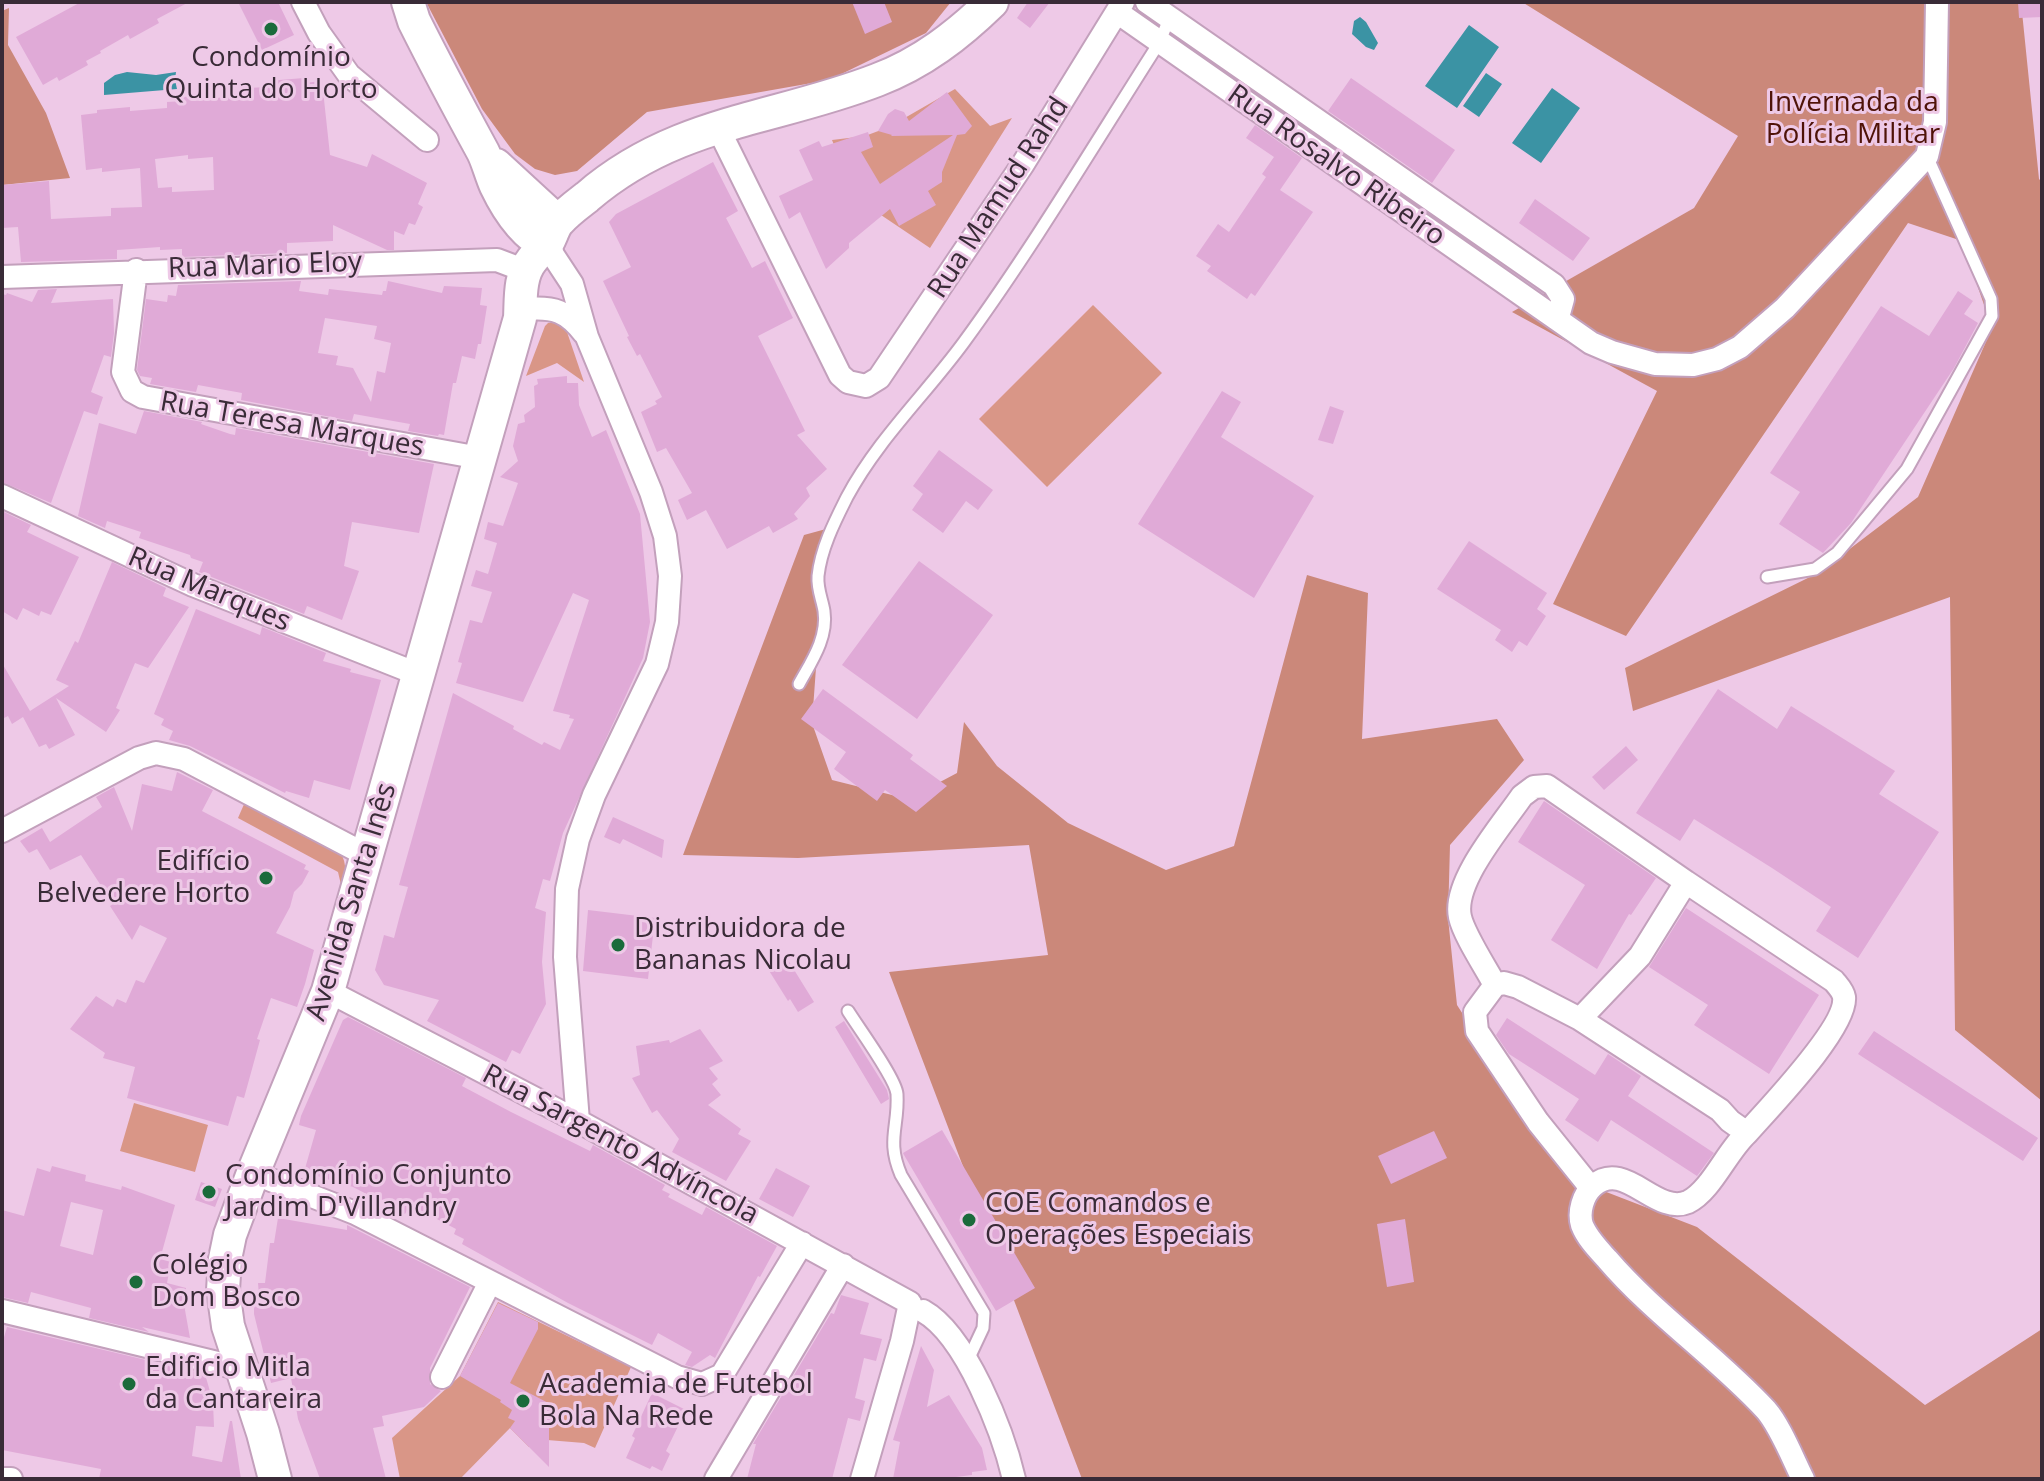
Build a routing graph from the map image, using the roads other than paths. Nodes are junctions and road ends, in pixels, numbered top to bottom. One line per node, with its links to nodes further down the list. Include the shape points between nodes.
1 (303, 2): 10 (street, via 349,75)
2 (408, 2): 12 (main road, via 496,187 532,239)
3 (992, 2): 9 (main road, via 924,57 879,79)
4 (1147, 2): 7 (street, Rua Rosalvo Ribeiro)
5 (1937, 2): 11 (street, via 1935,122)
6 (1120, 7): 8 (street, Rua Rosalvo Ribeiro); 9 (street, Rua Mamud Rahd, via 947,279 879,378 866,386 840,375)
7 (1166, 10): 8 (lane); 17 (street, Rua Rosalvo Ribeiro, via 1554,285 1563,299)
8 (1159, 43): 17 (street, Rua Rosalvo Ribeiro); 23 (lane, via 1023,259 848,495 818,574 824,628)
9 (717, 126): 12 (main road, via 618,171)
10 (427, 140)
11 (1927, 156): 17 (street, Rua Rosalvo Ribeiro, via 1785,308 1740,347 1717,359 1679,366 1625,357 1591,343); 21 (lane, via 1991,299 1992,316 1907,469 1837,553 1815,569)
12 (552, 234): 14 (main road); 16 (main road, Avenida Santa Inês, via 548,272); 18 (street)
13 (136, 270): 14 (street, Rua Mario Eloy, via 497,260); 15 (street, Rua Mario Eloy); 19 (street, Rua Teresa Marques, via 123,372 132,391)
14 (526, 271): 16 (main road, Avenida Santa Inês)
15 (2, 277)
16 (524, 313): 18 (street, via 546,307 565,313); 19 (main road, Avenida Santa Inês)
17 (1558, 317)
18 (587, 337): 31 (street, via 651,492 670,576 657,664 594,795 567,889 565,957)
19 (480, 458): 22 (main road, Avenida Santa Inês)
20 (2, 496): 22 (street, Rua Marques, via 193,585)
21 (1767, 577)
22 (420, 675): 25 (main road, Avenida Santa Inês)
23 (799, 684)
24 (2, 831): 25 (street, via 156,753 184,759)
25 (368, 856): 28 (main road, Avenida Santa Inês)
26 (1686, 882): 27 (street, via 1547,786 1534,787 1522,796 1468,875 1460,896 1460,917); 30 (street, via 1640,956); 32 (street, via 1834,981 1844,994 1821,1049)
27 (1495, 985): 30 (street, via 1518,987); 34 (street, via 1475,1012 1477,1031 1538,1122)
28 (328, 991): 31 (street, Rua Sargento Advíncola); 33 (main road, Avenida Santa Inês)
29 (848, 1011): 40 (lane, via 897,1090 893,1158 984,1313)
30 (1580, 1019): 32 (street)
31 (578, 1121): 35 (street, Rua Sargento Advíncola)
32 (1747, 1133): 34 (street, via 1687,1202 1673,1204 1621,1179 1603,1179)
33 (253, 1173): 37 (street, via 355,1213); 41 (main road, Avenida Santa Inês, via 230,1235 223,1290)
34 (1591, 1188): 49 (street, via 1582,1203 1581,1223 1589,1239 1768,1412)
35 (802, 1243): 36 (street, Rua Sargento Advíncola); 37 (street, via 722,1375 702,1384 683,1380)
36 (843, 1265): 38 (street, Rua Sargento Advíncola); 46 (street)
37 (490, 1282): 42 (street)
38 (916, 1307): 40 (street, Rua Sargento Advíncola, via 937,1318); 47 (street)
39 (2, 1311): 41 (street)
40 (967, 1362): 48 (street, Rua Sargento Advíncola, via 1007,1447)
41 (242, 1369): 45 (main road, Avenida Santa Inês)
42 (442, 1377)
43 (2, 1479): 44 (street)
44 (11, 1479)
45 (275, 1479)
46 (716, 1479)
47 (862, 1479)
48 (1014, 1479)
49 (1803, 1479)

